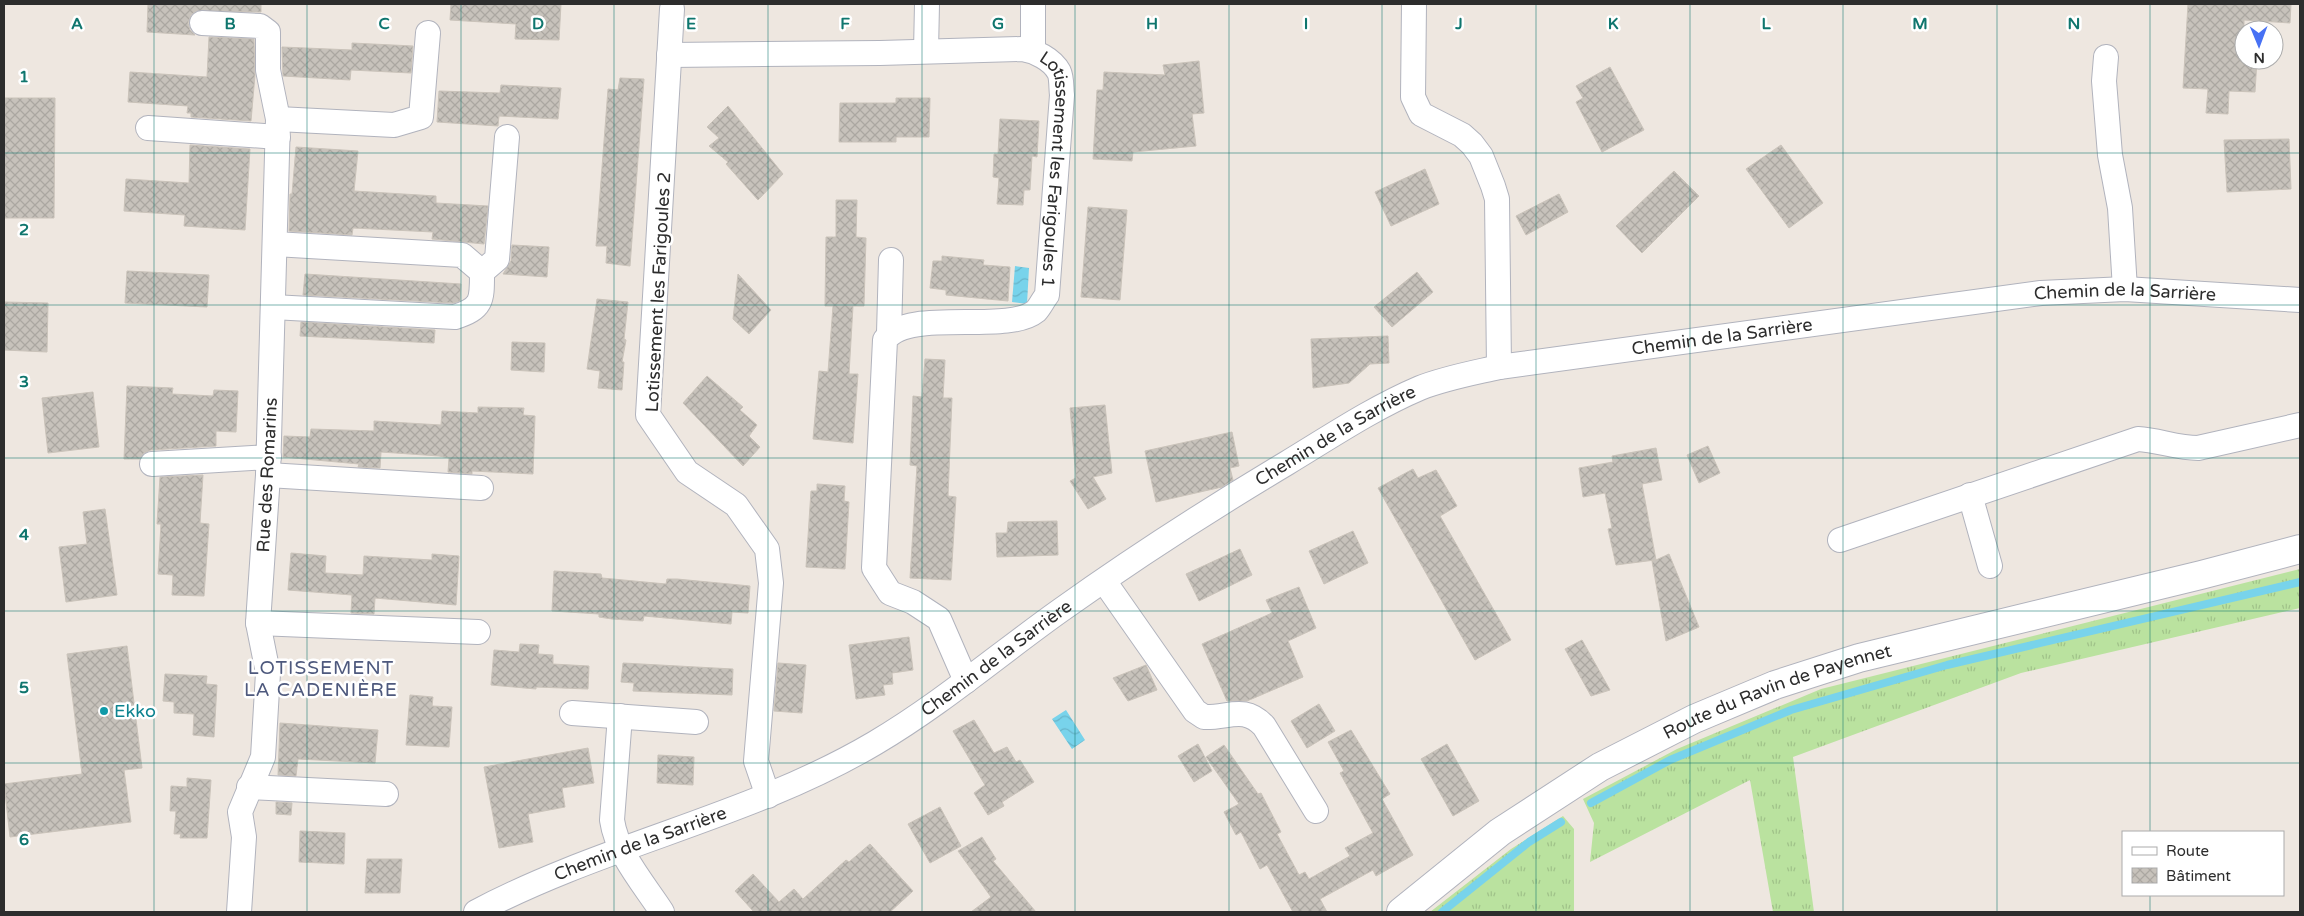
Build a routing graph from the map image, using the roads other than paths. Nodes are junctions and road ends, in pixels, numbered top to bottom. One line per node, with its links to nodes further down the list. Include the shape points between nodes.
1 (927, 4): 8 (street)
2 (1033, 4): 7 (street)
3 (1414, 4): 21 (street, via 1415,104 1421,114 1462,135 1472,144 1481,156 1496,199)
4 (672, 9): 9 (street, Lotissement les Farigoules 2)
5 (202, 23): 12 (street, Rue des Romarins, via 260,26 268,32 268,70)
6 (428, 33): 12 (street, via 421,117 394,125)
7 (1033, 50): 8 (street, Lotissement les Farigoules 1); 20 (street, Lotissement les Farigoules 1, via 1059,72 1062,96 1047,295 1035,311 1013,320 934,322)
8 (926, 52): 9 (street, Lotissement les Farigoules 1)
9 (670, 55): 41 (street, Lotissement les Farigoules 2, via 648,415 687,472 736,505 767,549 771,583 756,761)
10 (2106, 56): 17 (street, via 2104,81 2110,154 2120,208)
11 (148, 128): 12 (street)
12 (278, 128): 14 (street, Rue des Romarins)
13 (507, 137): 16 (street, via 497,259)
14 (275, 244): 16 (street, via 462,255); 19 (street, Rue des Romarins)
15 (891, 260): 20 (street)
16 (482, 272): 19 (street, via 482,296 472,312 455,317)
17 (2125, 289): 18 (street, Chemin de la Sarrière); 21 (street, Chemin de la Sarrière, via 2041,293)
18 (2300, 300)
19 (273, 307): 24 (street, Rue des Romarins)
20 (889, 333): 35 (street, via 885,340 874,568 890,593 913,602 939,619)
21 (1499, 367): 32 (street, Chemin de la Sarrière, via 1421,388 1385,405 1208,510)
22 (2300, 425): 26 (street, via 2198,448 2138,439)
23 (152, 464): 24 (street)
24 (268, 466): 25 (street); 33 (street, Rue des Romarins)
25 (481, 488)
26 (1970, 495): 27 (street); 30 (street)
27 (1840, 540)
28 (2300, 549): 31 (street, Route du Ravin de Payennet)
29 (2300, 558): 31 (street, Route du Ravin de Payennet)
30 (1990, 566)
31 (2201, 575): 47 (street, Route du Ravin de Payennet, via 1859,658 1775,685 1694,719 1600,767 1500,832)
32 (1104, 581): 35 (street, Chemin de la Sarrière); 42 (street, via 1195,711 1204,717 1246,713 1255,717 1264,726)
33 (258, 623): 34 (street); 39 (street, Rue des Romarins, via 268,673 264,757)
34 (478, 632)
35 (966, 681): 41 (street, Chemin de la Sarrière, via 874,744)
36 (572, 713): 37 (street)
37 (620, 716): 38 (street); 43 (street, via 612,820)
38 (696, 722)
39 (249, 787): 40 (street); 44 (street, Rue des Romarins, via 240,812 244,837)
40 (386, 794)
41 (768, 796): 43 (street, Chemin de la Sarrière)
42 (1316, 811)
43 (621, 849): 45 (street, Chemin de la Sarrière); 46 (street)
44 (239, 912)
45 (476, 912)
46 (662, 912)
47 (1401, 912)

